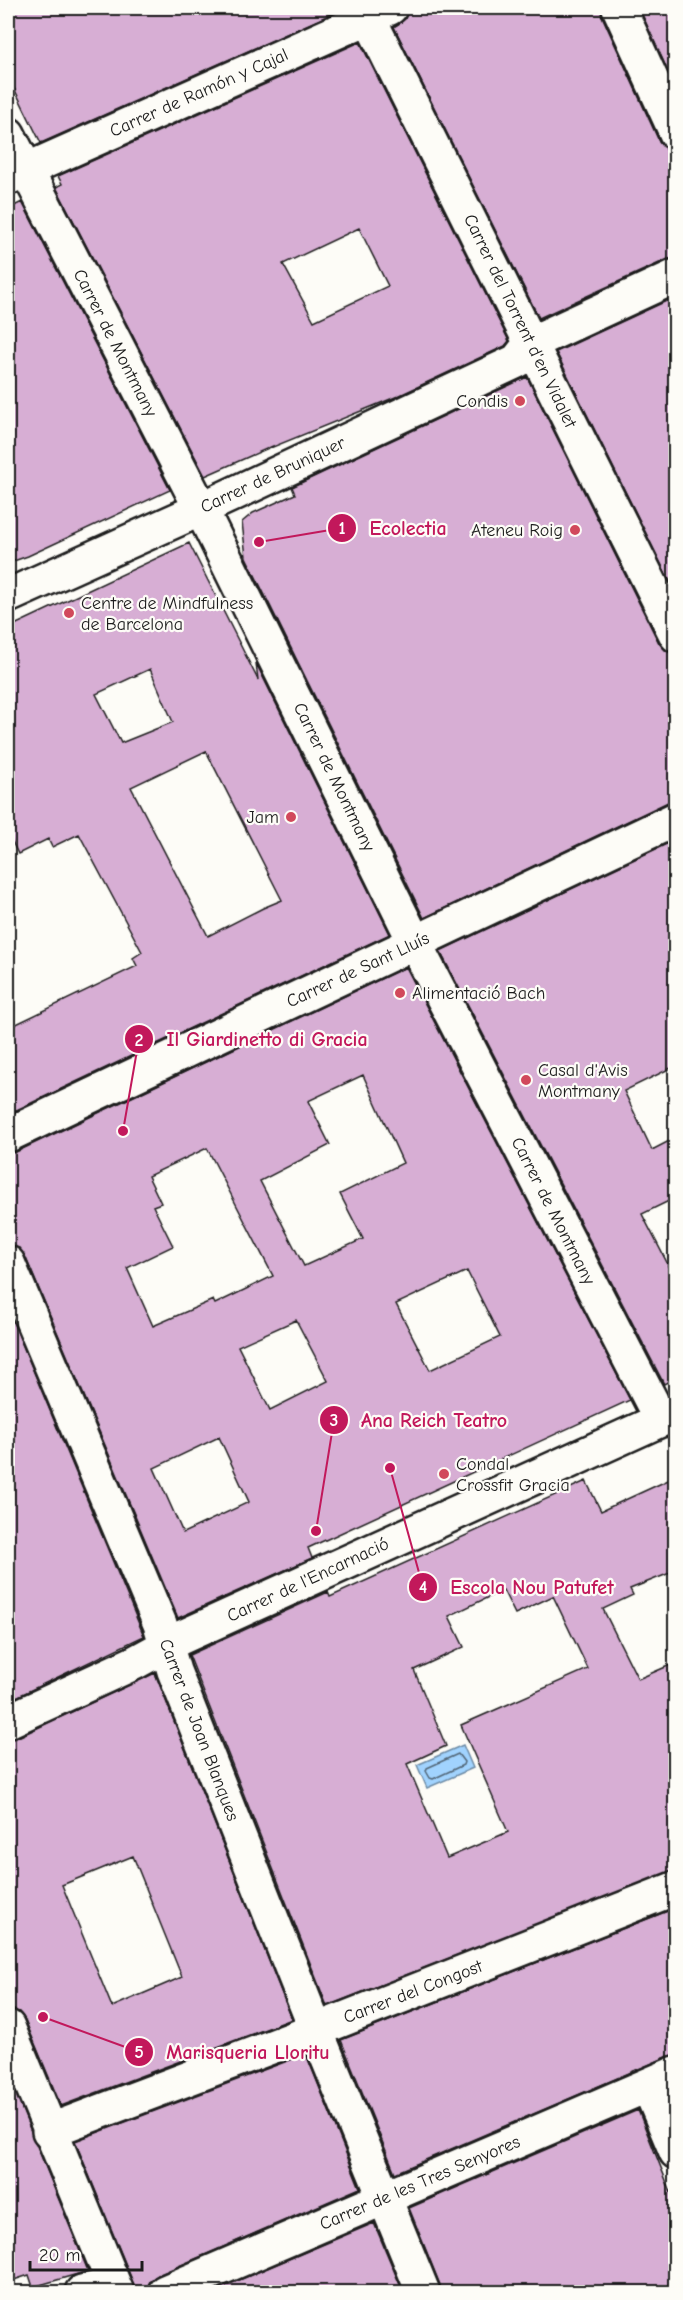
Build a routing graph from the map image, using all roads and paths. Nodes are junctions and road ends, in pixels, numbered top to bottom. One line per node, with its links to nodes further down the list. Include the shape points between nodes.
1 (619, 8): 3 (street)
2 (374, 11): 5 (street, Carrer de Ramón y Cajal); 7 (street, Carrer del Torrent d'en Vidalet)
3 (675, 133)
4 (8, 134): 5 (street, Carrer de Montmany)
5 (17, 174): 8 (street, Carrer de Montmany)
6 (675, 276): 7 (street)
7 (531, 343): 8 (street, Carrer de Bruniquer, via 517,361); 10 (street, Carrer del Torrent d'en Vidalet)
8 (201, 509): 9 (street, Carrer de Bruniquer); 12 (street, Carrer de Montmany)
9 (8, 596)
10 (675, 635)
11 (675, 819): 12 (street, Carrer de Sant Lluís)
12 (415, 943): 13 (street, Carrer de Sant Lluís); 15 (street, Carrer de Montmany)
13 (8, 1136)
14 (8, 1263): 16 (street, Carrer de Joan Blanques)
15 (668, 1416): 16 (street, Carrer de l'Encarnació)
16 (166, 1645): 17 (street, Carrer de l'Encarnació); 20 (street, Carrer de Joan Blanques)
17 (8, 1721)
18 (675, 1888): 20 (street, Carrer del Congost)
19 (8, 2028): 22 (street)
20 (316, 2030): 22 (street, Carrer del Congost); 24 (street, Carrer de Joan Blanques)
21 (662, 2079): 23 (street); 24 (street, Carrer de les Tres Senyores)
22 (49, 2132): 25 (street)
23 (675, 2152)
24 (385, 2198): 27 (street, Carrer de les Tres Senyores); 28 (street, Carrer de Joan Blanques)
25 (115, 2288): 26 (street)
26 (82, 2292)
27 (165, 2292)
28 (423, 2292)

